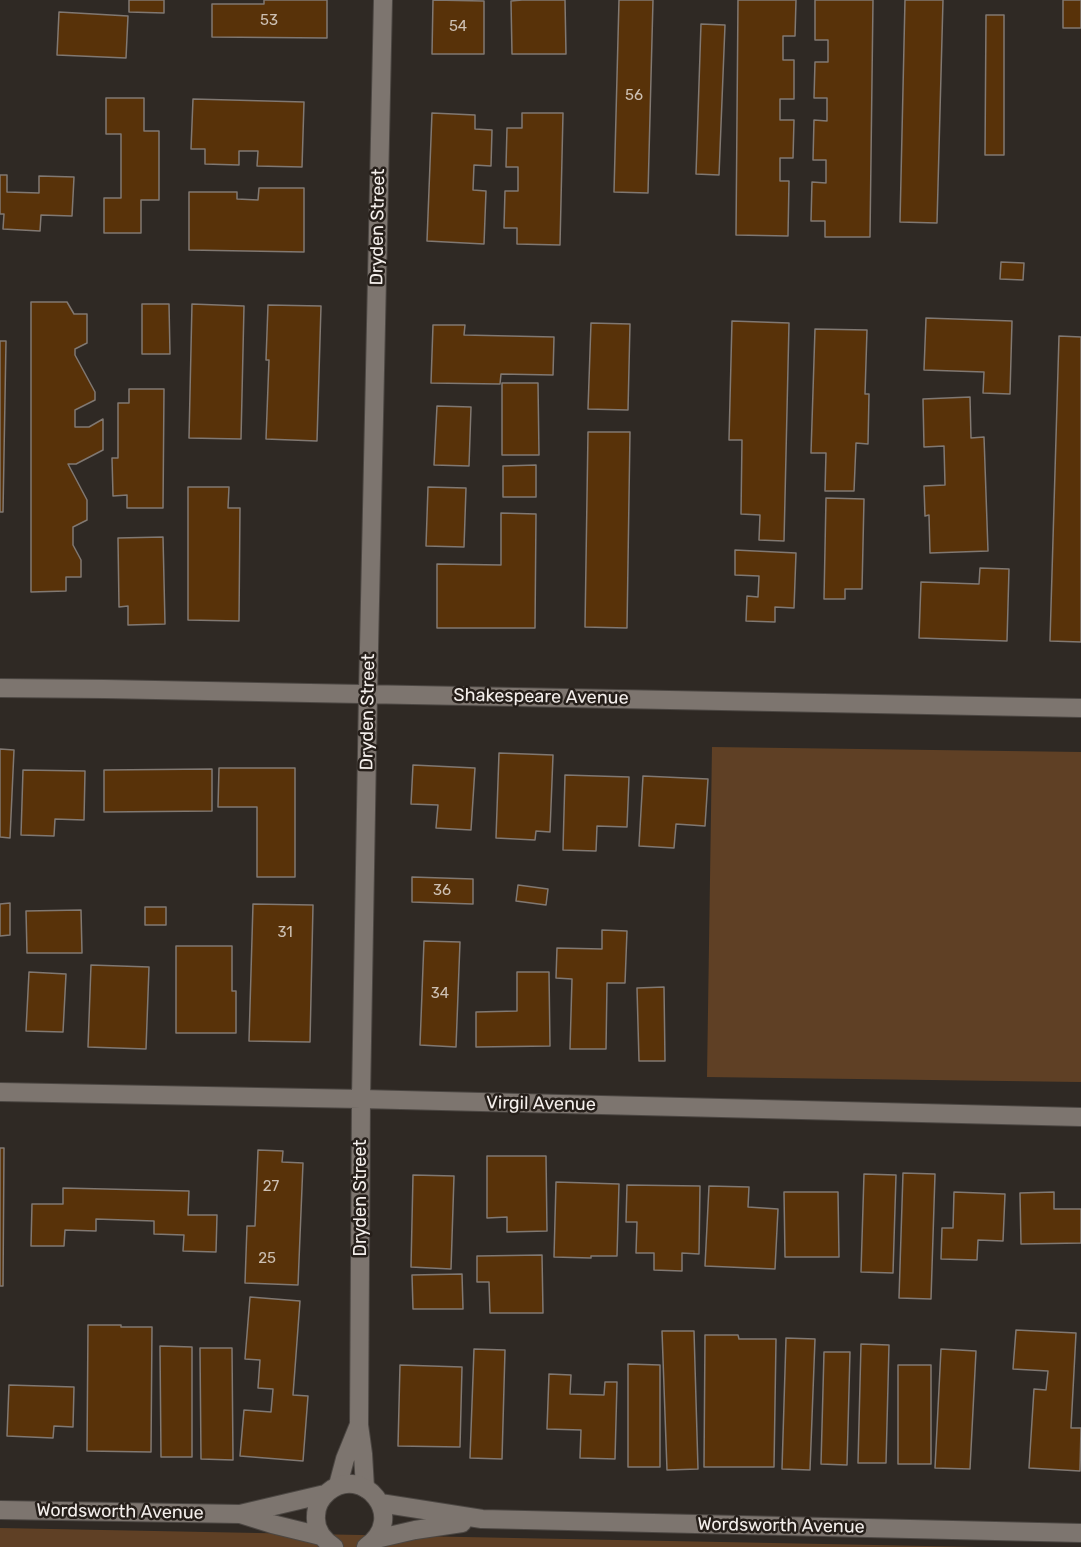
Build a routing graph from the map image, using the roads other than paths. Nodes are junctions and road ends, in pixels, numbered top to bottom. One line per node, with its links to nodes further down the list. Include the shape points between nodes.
1 (383, 0): 3 (street, Dryden Street)
2 (0, 688): 3 (street, Shakespeare Avenue)
3 (368, 694): 4 (street, Shakespeare Avenue); 6 (street, Dryden Street)
4 (1081, 708)
5 (0, 1092): 6 (street, Virgil Avenue)
6 (361, 1099): 7 (street, Virgil Avenue); 8 (street, Dryden Street)
7 (1081, 1117)
8 (359, 1425): 9 (street, Dryden Street); 10 (street, Dryden Street)
9 (365, 1488): 10 (street, Wordsworth Avenue, via 348,1483); 11 (street)
10 (332, 1490): 13 (street, Wordsworth Avenue); 16 (street, Dryden Street, via 322,1497 315,1517)
11 (380, 1503): 14 (street, Wordsworth Avenue); 17 (street, via 382,1530)
12 (0, 1510): 13 (street, Wordsworth Avenue)
13 (240, 1514): 16 (street, Wordsworth Avenue)
14 (482, 1520): 15 (street, Wordsworth Avenue); 17 (street, Wordsworth Avenue, via 415,1530)
15 (1081, 1533)
16 (327, 1541)
17 (372, 1544)

